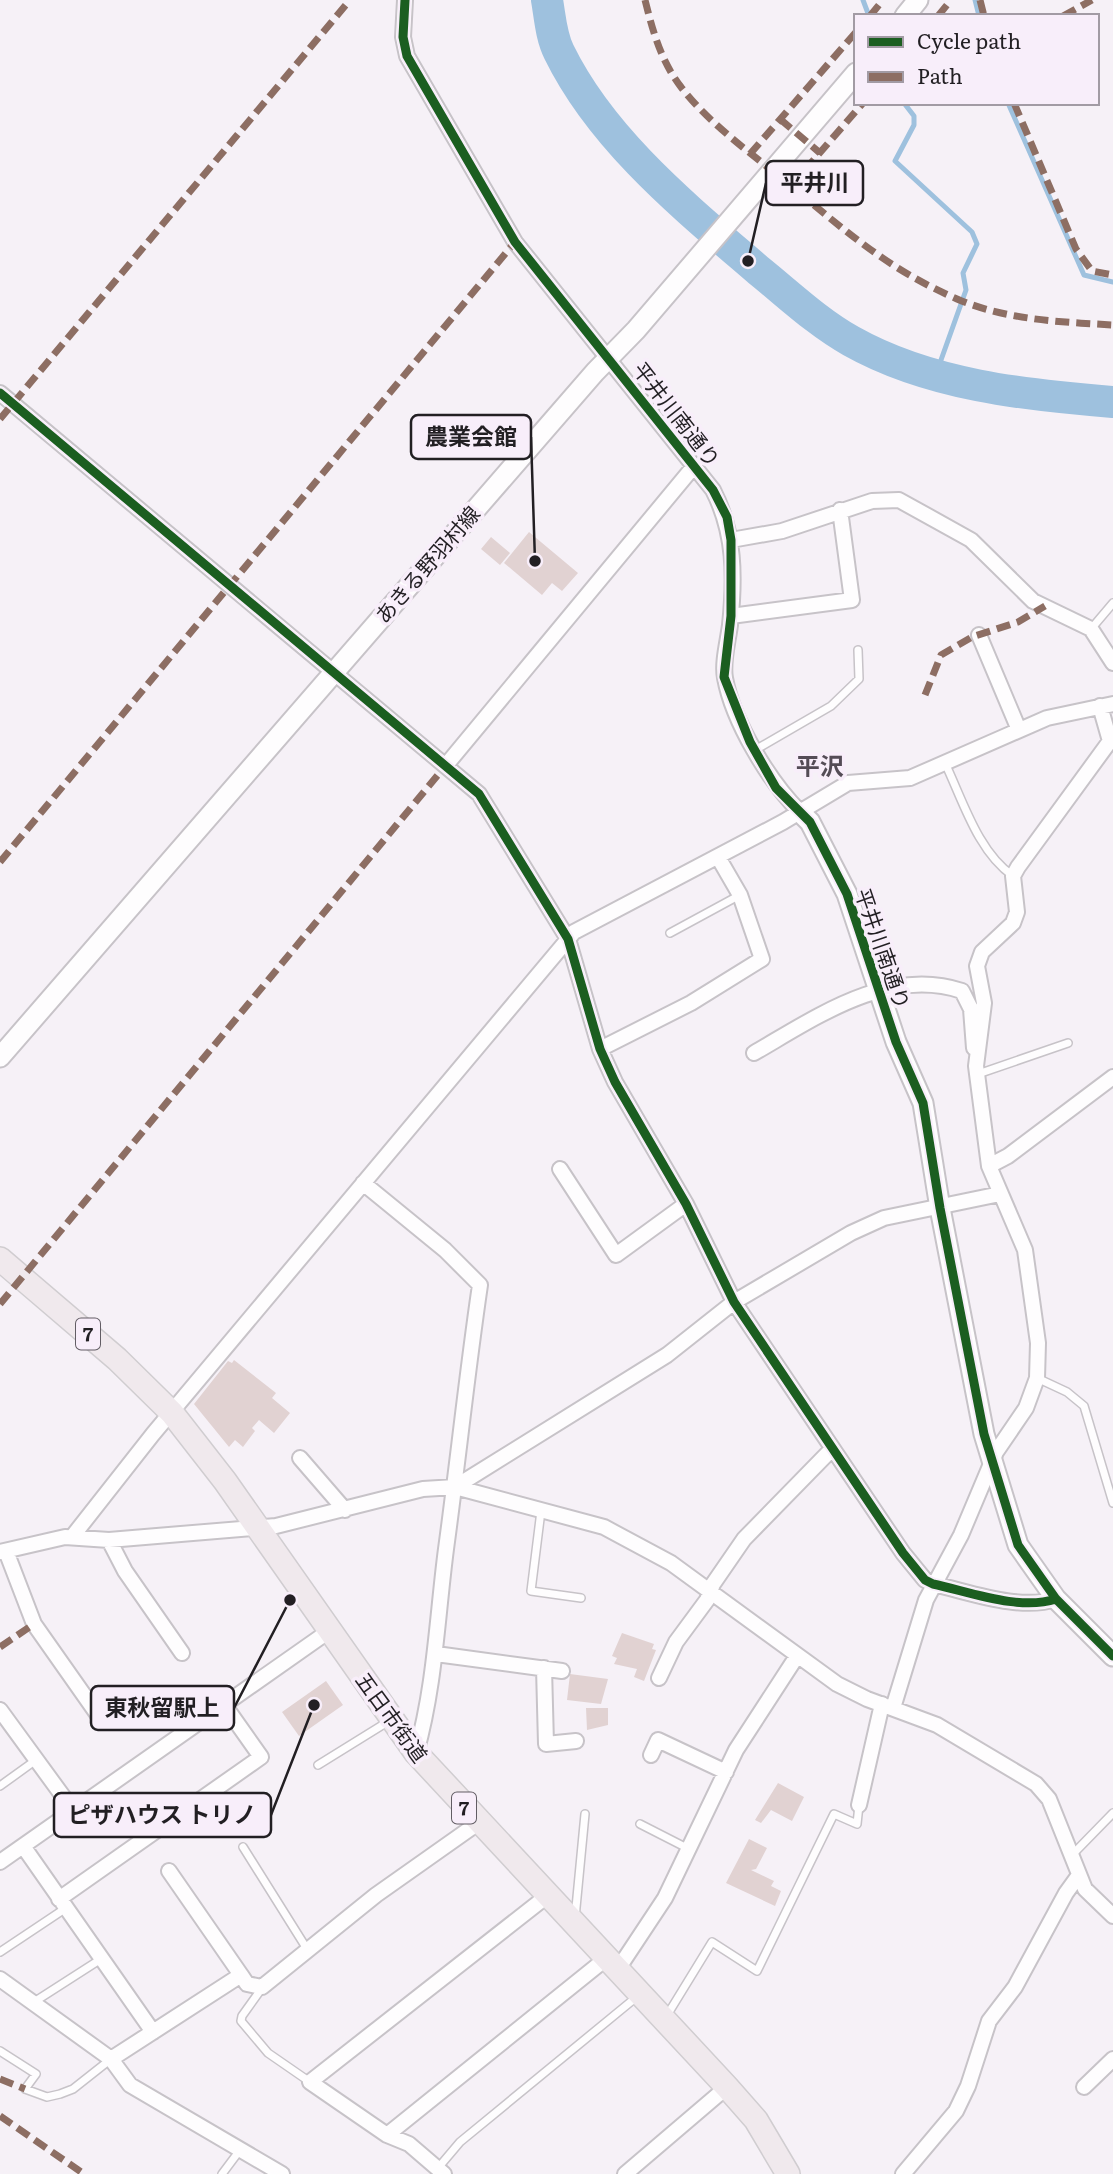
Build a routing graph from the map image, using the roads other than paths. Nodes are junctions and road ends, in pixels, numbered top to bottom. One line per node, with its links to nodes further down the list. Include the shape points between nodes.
1 (405, 0): 5 (street, 平井川南通り, via 404,47 425,89 516,242)
2 (918, 0): 3 (main road)
3 (907, 14)
4 (854, 75): 5 (main road, あきる野羽村線)
5 (609, 359): 7 (street, 平井川南通り); 16 (main road, あきる野羽村線)
6 (0, 393): 16 (street)
7 (695, 466): 9 (street, 平井川南通り, via 722,508); 22 (street)
8 (840, 510): 9 (street, via 782,531); 11 (street, via 852,600); 12 (street, via 872,501 899,500 971,540 1033,600)
9 (731, 540): 11 (street, 平井川南通り)
10 (1113, 603): 12 (lane)
11 (731, 616): 20 (street, 平井川南通り, via 724,677)
12 (1091, 629): 15 (street)
13 (979, 635): 18 (street)
14 (858, 650): 20 (lane, via 859,679 831,706)
15 (1113, 663)
16 (335, 672): 22 (street); 33 (main road, あきる野羽村線)
17 (1106, 705): 18 (street, via 1047,718); 19 (street)
18 (1019, 730): 21 (street)
19 (1110, 734): 25 (street, via 1110,741)
20 (755, 750): 23 (street, 平井川南通り, via 776,789)
21 (945, 763): 23 (street, via 897,781 848,783); 25 (lane, via 973,825 1000,867)
22 (447, 764): 28 (street, via 479,794)
23 (800, 812): 24 (street); 29 (main road, 平井川南通り, via 810,822 847,894)
24 (718, 857): 26 (street); 28 (street)
25 (1013, 876): 34 (street, via 1017,912 1013,923 982,952 977,966 984,1003)
26 (740, 895): 27 (lane); 31 (street, via 762,959 691,1003)
27 (670, 933)
28 (568, 939): 31 (street); 38 (street)
29 (879, 992): 32 (street, via 836,1005); 34 (street, via 908,983 962,991 971,1009); 41 (main road, 平井川南通り, via 923,1103)
30 (1068, 1043): 34 (lane)
31 (600, 1049): 40 (street, via 623,1100)
32 (754, 1053)
33 (0, 1057)
34 (977, 1070): 36 (street)
35 (1113, 1077): 36 (street)
36 (989, 1166): 39 (street)
37 (560, 1169): 40 (street, via 616,1255)
38 (363, 1184): 45 (street); 49 (street, via 445,1250 480,1285)
39 (1000, 1194): 41 (street); 44 (street, via 1025,1250 1038,1343)
40 (686, 1204): 43 (street)
41 (940, 1208): 43 (street, via 874,1222); 48 (main road, 平井川南通り)
42 (0, 1259): 45 (main road, 五日市街道 / 7, via 117,1359)
43 (734, 1302): 46 (street); 49 (street, via 667,1354)
44 (1037, 1378): 48 (street, via 1026,1408 996,1452); 50 (lane, via 1084,1406)
45 (172, 1413): 53 (main road, 五日市街道 / 7); 54 (street)
46 (831, 1450): 57 (street, via 903,1553); 58 (street, via 744,1539)
47 (300, 1458): 51 (street)
48 (992, 1467): 57 (street); 60 (main road, 平井川南通り, via 1018,1545)
49 (456, 1487): 51 (street, via 423,1489); 52 (street); 63 (street)
50 (1113, 1503)
51 (345, 1510): 53 (street)
52 (541, 1511): 58 (street, via 604,1527 671,1563); 59 (lane, via 531,1591)
53 (256, 1527): 55 (street); 61 (main road, 五日市街道 / 7)
54 (72, 1537): 55 (street); 56 (street)
55 (109, 1540): 62 (street)
56 (3, 1552): 72 (street, via 34,1625)
57 (933, 1584): 60 (street, via 1022,1602); 70 (street)
58 (709, 1593): 64 (street); 68 (street, via 676,1642)
59 (581, 1598)
60 (1056, 1599): 65 (main road, 平井川南通り)
61 (329, 1632): 69 (street); 73 (main road, 五日市街道 / 7)
62 (182, 1653)
63 (436, 1654): 66 (street); 75 (street)
64 (797, 1656): 70 (street, via 837,1684); 79 (street)
65 (1113, 1656)
66 (544, 1668): 67 (street); 74 (street, via 546,1744)
67 (562, 1671)
68 (659, 1678)
69 (226, 1706): 82 (street); 95 (street, via 261,1757)
70 (888, 1706): 81 (street); 90 (street, via 937,1726 1036,1784 1049,1799)
71 (1, 1712): 77 (street)
72 (98, 1715)
73 (390, 1720): 75 (main road, 五日市街道 / 7); 78 (lane)
74 (576, 1741)
75 (416, 1754): 85 (main road, 五日市街道 / 7)
76 (650, 1755): 79 (street, via 657,1740)
77 (37, 1760): 80 (lane); 82 (street)
78 (318, 1765)
79 (726, 1772): 89 (street)
80 (0, 1786)
81 (859, 1805): 107 (lane, via 857,1824 834,1814 757,1970 712,1942)
82 (73, 1810): 87 (street)
83 (1113, 1813): 90 (lane)
84 (585, 1814): 97 (lane)
85 (478, 1822): 94 (main road, 五日市街道 / 7); 98 (street)
86 (640, 1824): 89 (lane)
87 (23, 1846): 91 (street); 95 (street)
88 (243, 1847): 98 (lane)
89 (690, 1849): 101 (street, via 665,1898)
90 (1072, 1855): 93 (street)
91 (0, 1862)
92 (169, 1871): 102 (street)
93 (1079, 1875): 96 (street, via 1086,1889); 122 (street, via 1015,1987 989,2021 956,2111)
94 (547, 1896): 97 (main road, 五日市街道 / 7); 112 (street)
95 (63, 1903): 99 (lane); 100 (street)
96 (1113, 1916)
97 (574, 1924): 101 (main road, 五日市街道 / 7)
98 (307, 1949): 104 (street)
99 (0, 1952)
100 (101, 1959): 106 (lane); 108 (street)
101 (613, 1963): 105 (main road, 五日市街道 / 7); 115 (street)
102 (241, 1975): 104 (street, via 247,1984); 108 (street)
103 (1, 1982): 106 (street)
104 (262, 1987): 112 (lane, via 242,2021 268,2053)
105 (642, 1993): 107 (main road, 五日市街道 / 7); 117 (lane, via 460,2142)
106 (33, 2003): 110 (street)
107 (666, 2018): 113 (main road, 五日市街道 / 7)
108 (153, 2032): 110 (street)
109 (0, 2050): 110 (lane, via 36,2074 26,2089 47,2097 73,2089)
110 (111, 2059): 116 (street, via 130,2085)
111 (1113, 2059): 114 (street)
112 (310, 2082): 115 (street)
113 (727, 2087): 120 (street); 121 (main road, 五日市街道 / 7, via 756,2120)
114 (1084, 2087)
115 (387, 2135): 117 (street, via 409,2144)
116 (240, 2150): 118 (lane); 119 (street)
117 (441, 2171)
118 (222, 2174)
119 (282, 2174)
120 (625, 2174)
121 (788, 2174)
122 (903, 2174)

